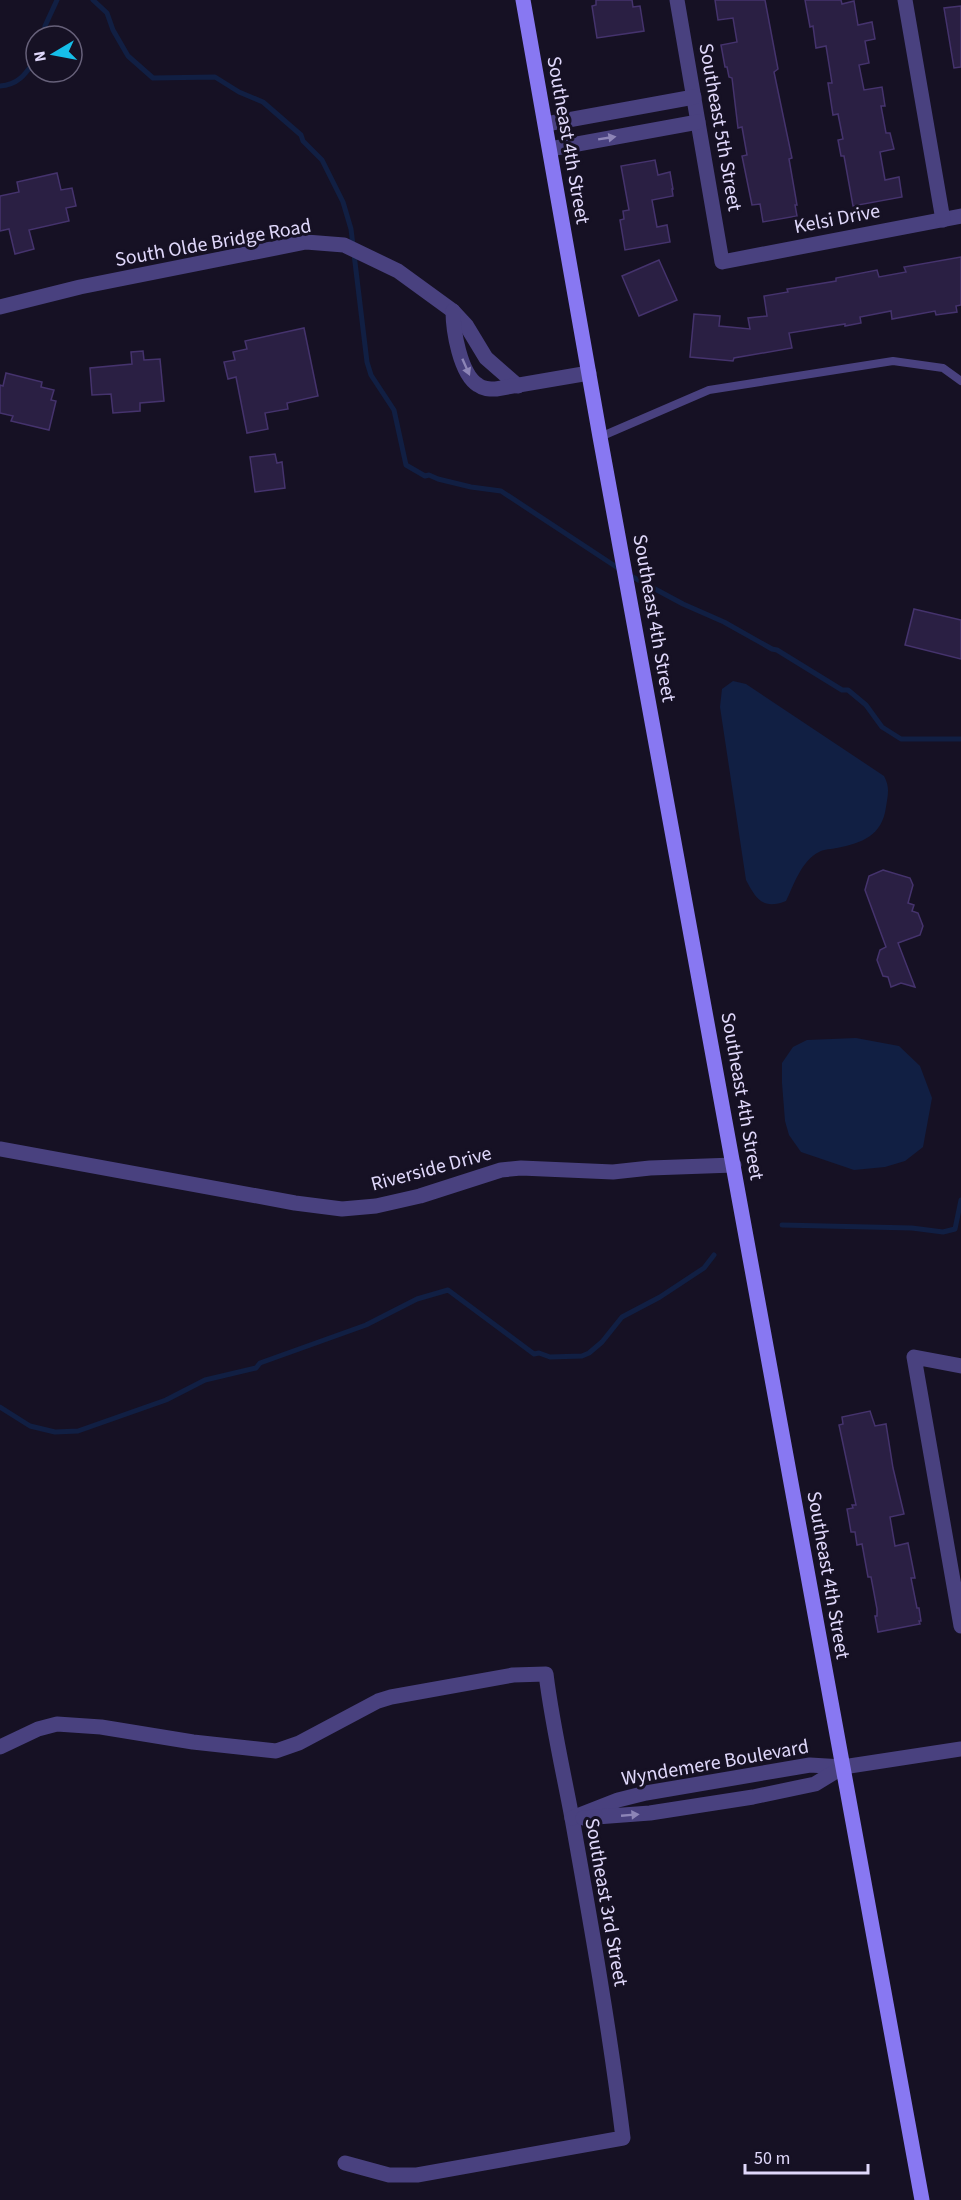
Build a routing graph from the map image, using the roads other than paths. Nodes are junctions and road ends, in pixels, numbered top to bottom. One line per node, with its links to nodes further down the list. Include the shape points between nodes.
1 (523, 0): 6 (main road, Southeast 4th Street)
2 (677, 0): 4 (street, Southeast 5th Street)
3 (905, 0): 9 (street)
4 (694, 97): 5 (street, Southeast 5th Street); 6 (street)
5 (698, 123): 7 (street, one-way to 5); 10 (street, Southeast 5th Street)
6 (546, 124): 7 (main road, Southeast 4th Street)
7 (550, 149): 13 (main road, Southeast 4th Street)
8 (961, 216): 9 (street, Kelsi Drive)
9 (943, 220): 10 (street, Kelsi Drive)
10 (722, 262)
11 (0, 307): 12 (street, South Olde Bridge Road, via 80,287 306,243 344,245 398,271)
12 (453, 311): 15 (street, South Olde Bridge Road, via 486,358); 15 (street, one-way to 15, via 455,341 473,382 485,389)
13 (589, 373): 15 (street); 16 (main road, Southeast 4th Street)
14 (961, 381): 16 (lane, via 943,368 892,361 709,390)
15 (518, 386)
16 (600, 437): 18 (main road, Southeast 4th Street)
17 (0, 1149): 18 (street, Riverside Drive, via 342,1209 398,1202 501,1170 613,1172)
18 (734, 1165): 23 (main road, Southeast 4th Street)
19 (961, 1366): 20 (street, via 914,1357)
20 (961, 1626)
21 (0, 1747): 24 (street, Southeast 3rd Street, via 57,1724 276,1751 391,1697 513,1675 546,1674)
22 (961, 1749): 23 (street)
23 (843, 1767): 24 (street, Wyndemere Boulevard, via 810,1765 646,1793); 24 (street, Wyndemere Boulevard, one-way to 23, via 651,1814 753,1797 815,1784); 26 (main road, Southeast 4th Street)
24 (572, 1818): 25 (street, Southeast 3rd Street, via 622,2138 417,2175 389,2175)
25 (345, 2163)
26 (922, 2200)

